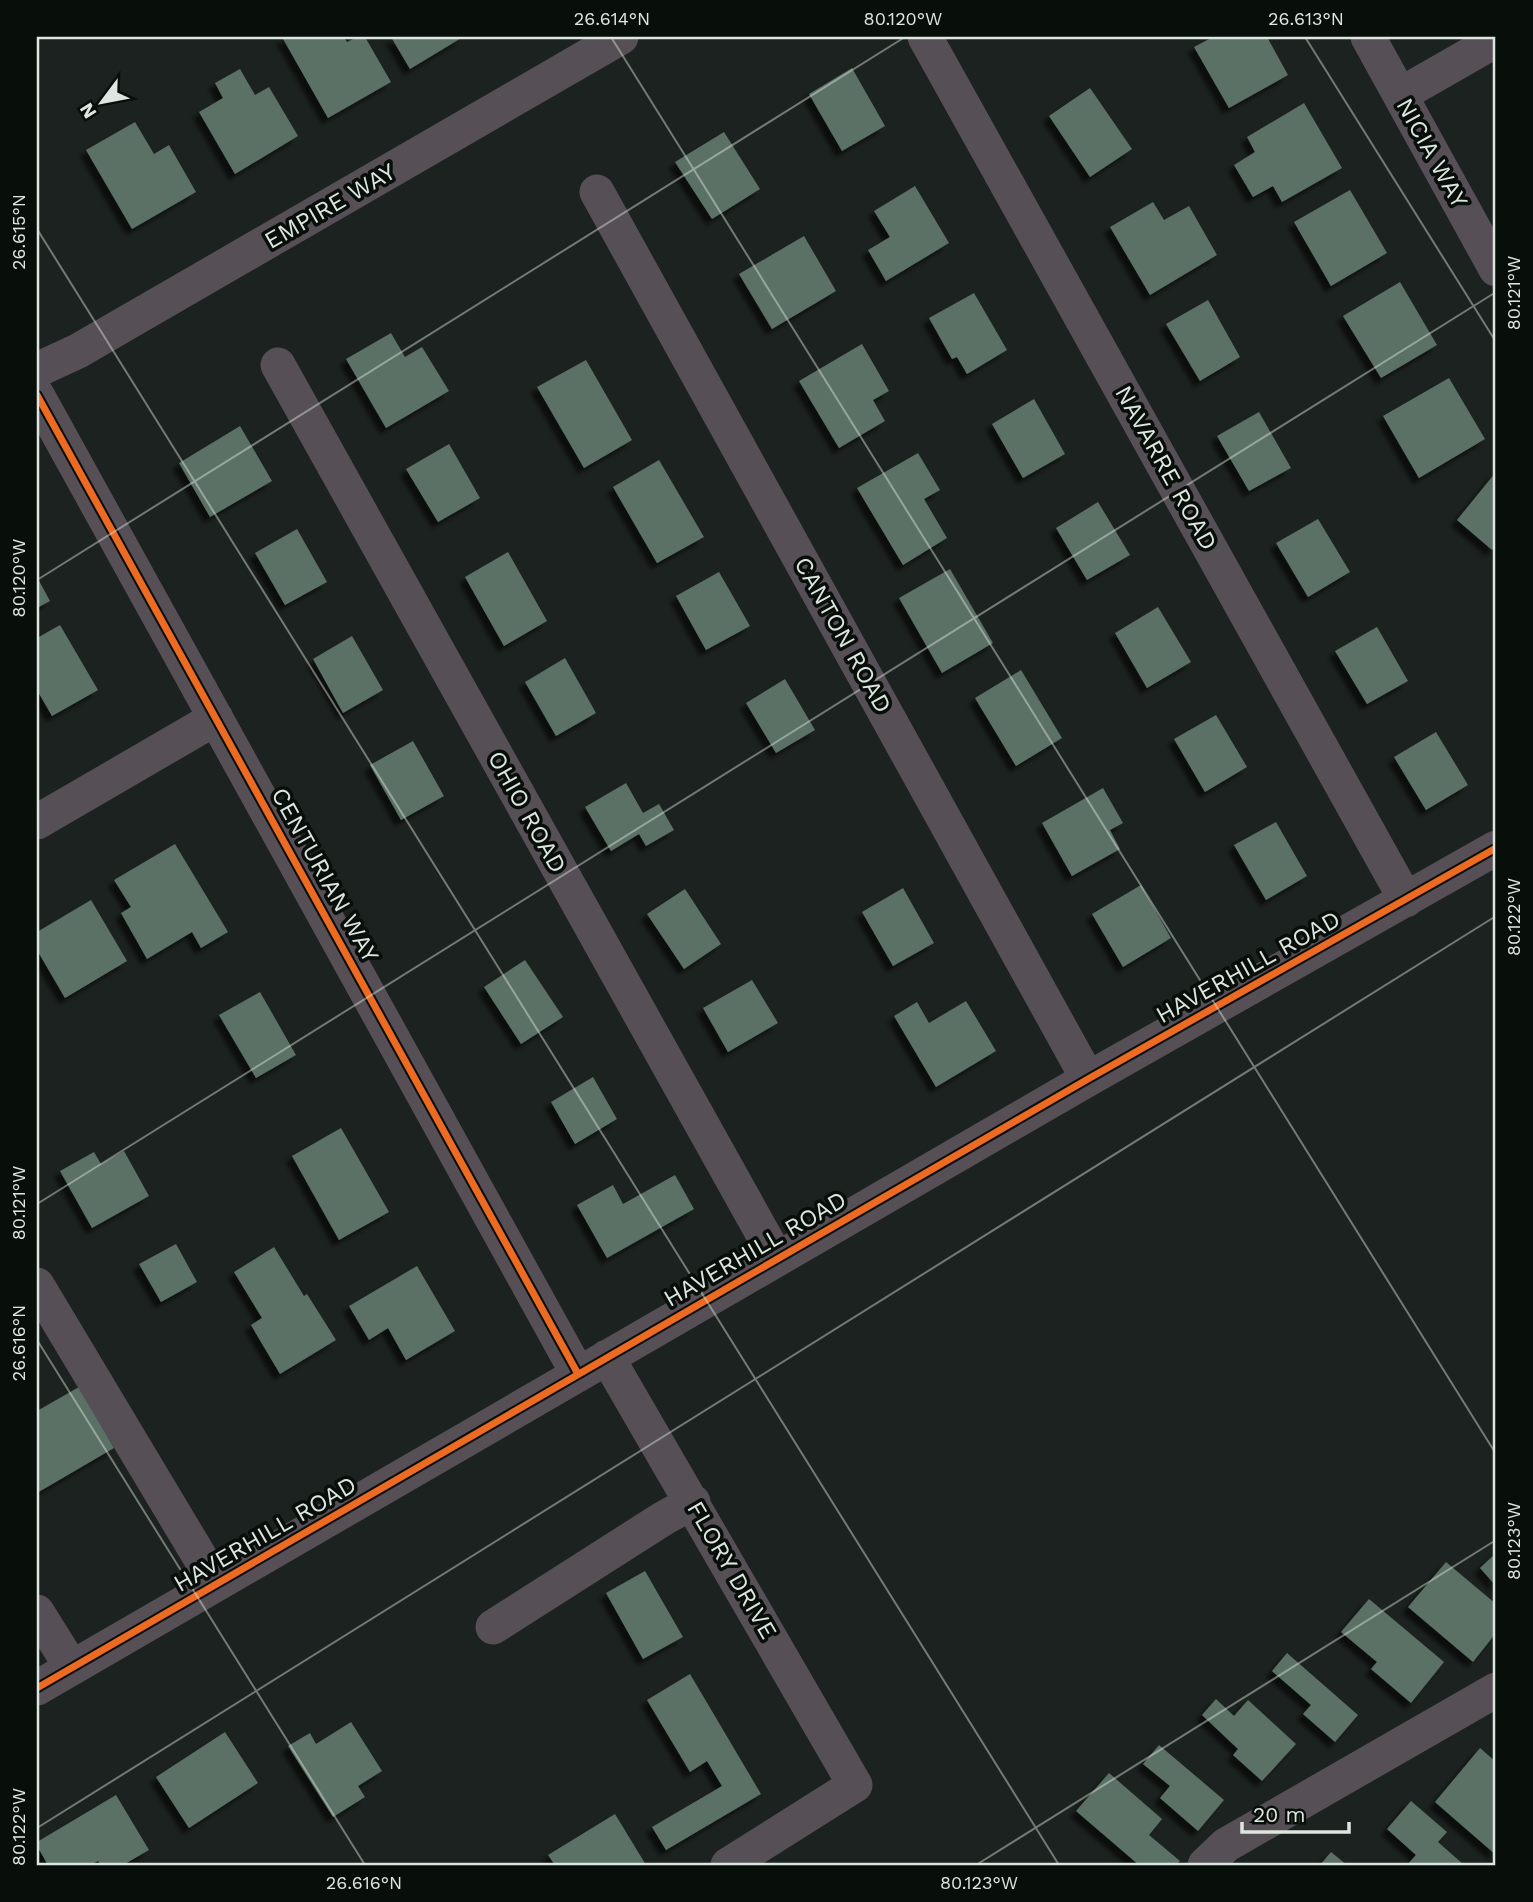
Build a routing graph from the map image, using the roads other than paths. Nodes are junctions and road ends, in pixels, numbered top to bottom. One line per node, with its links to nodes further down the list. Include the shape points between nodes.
1 (621, 37): 9 (street, EMPIRE WAY, via 78,351)
2 (925, 37): 14 (street, NAVARRE ROAD)
3 (1368, 37): 5 (street, NICIA WAY)
4 (1496, 40): 5 (street)
5 (1400, 95): 7 (street, NICIA WAY)
6 (597, 192): 15 (street, CANTON ROAD)
7 (1496, 269)
8 (278, 365): 16 (street, OHIO ROAD)
9 (37, 370)
10 (37, 395): 11 (street, CENTURIAN WAY)
11 (216, 718): 12 (street); 18 (street, CENTURIAN WAY)
12 (37, 822)
13 (1496, 848): 14 (street, HAVERHILL ROAD)
14 (1406, 900): 15 (street, HAVERHILL ROAD)
15 (1088, 1079): 16 (street, HAVERHILL ROAD)
16 (777, 1259): 18 (street, HAVERHILL ROAD)
17 (37, 1285): 20 (street)
18 (593, 1365): 19 (street, FLORY DRIVE); 20 (street, HAVERHILL ROAD)
19 (694, 1502): 22 (street); 26 (street, FLORY DRIVE, via 855,1785)
20 (216, 1584): 23 (street, HAVERHILL ROAD)
21 (37, 1612): 23 (street)
22 (494, 1627)
23 (72, 1668): 24 (street, HAVERHILL ROAD)
24 (37, 1688)
25 (1496, 1690): 27 (street, via 1226,1845)
26 (728, 1865)
27 (1205, 1865)

